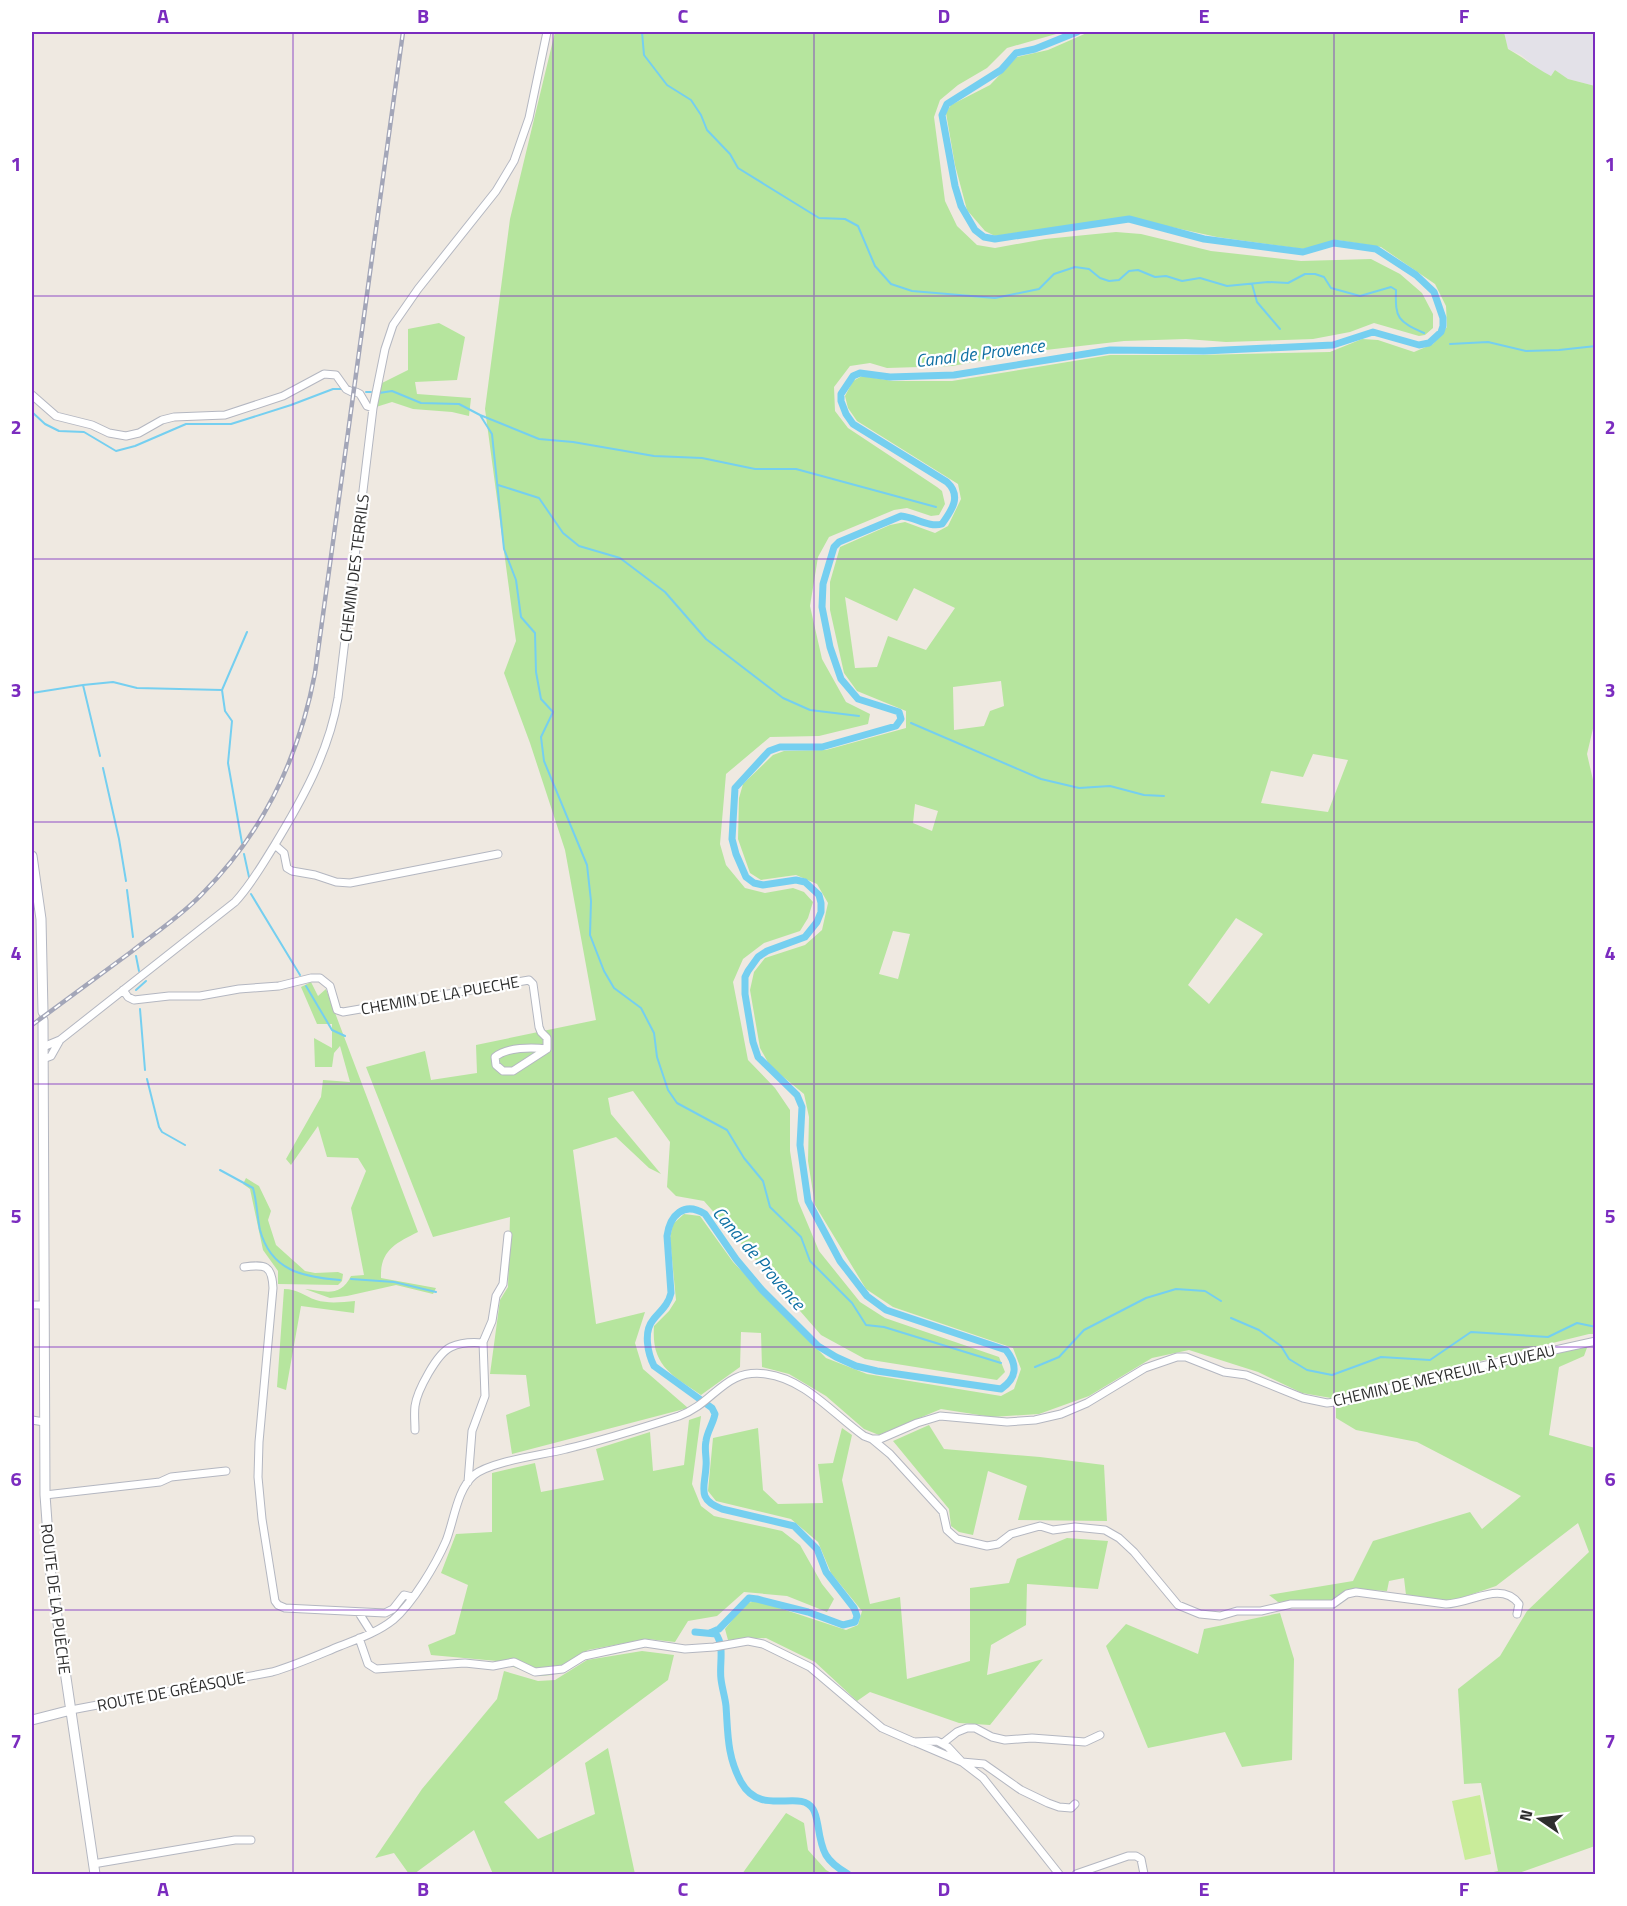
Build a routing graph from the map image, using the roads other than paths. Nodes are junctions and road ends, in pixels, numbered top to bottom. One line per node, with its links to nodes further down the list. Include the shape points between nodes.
1 (547, 32): 3 (street, CHEMIN DES TERRILS, via 529,118 514,161 496,191 393,325)
2 (32, 395): 3 (street, via 56,416 126,436 174,417 225,415 273,400 324,374 336,375 345,389 360,394 367,406)
3 (373, 408): 4 (street, CHEMIN DES TERRILS, via 335,714 312,779)
4 (275, 845): 5 (street, via 284,853 287,868 292,871 344,883); 7 (street, CHEMIN DES TERRILS, via 236,902)
5 (498, 854)
6 (32, 856): 9 (main road, ROUTE DE LA PUÈCHE, via 41,919)
7 (123, 990): 8 (street, CHEMIN DES TERRILS); 10 (street, CHEMIN DE LA PUECHE, via 134,1000 200,996 320,978 330,986 337,1010 343,1012 529,980)
8 (60, 1040): 9 (street, CHEMIN DES TERRILS); 11 (street, CHEMIN DES TERRILS, via 51,1056)
9 (43, 1047): 11 (main road, ROUTE DE LA PUÈCHE)
10 (547, 1049): 10 (street, via 532,1047 500,1053 495,1057 496,1065 503,1071 513,1071)
11 (43, 1059): 15 (main road, ROUTE DE LA PUÈCHE)
12 (508, 1235): 17 (street, via 503,1284)
13 (244, 1267): 26 (street, via 262,1265 273,1278 258,1477 275,1601 285,1608)
14 (32, 1305): 15 (street)
15 (44, 1305): 19 (main road, ROUTE DE LA PUÈCHE)
16 (1596, 1341): 21 (street, CHEMIN DE MEYREUIL À FUVEAU, via 1327,1403 1303,1398 1246,1375 1177,1357 1145,1368 1087,1402 1035,1420 1008,1422 940,1416)
17 (483, 1343): 20 (street, via 465,1342 440,1356 417,1398); 23 (street, via 485,1396 472,1431)
18 (32, 1420): 19 (street)
19 (44, 1422): 24 (main road, ROUTE DE LA PUÈCHE)
20 (415, 1430)
21 (872, 1439): 23 (street, via 804,1388 767,1374 743,1374 732,1378 698,1408 567,1449 496,1466 476,1473); 27 (street, via 943,1512 947,1530 957,1539 987,1546 1040,1526 1053,1530 1105,1530 1134,1552 1178,1605 1200,1614 1220,1616 1291,1604 1333,1604 1356,1592 1458,1604 1499,1592 1515,1599)
22 (226, 1471): 24 (street)
23 (468, 1482): 25 (street, via 435,1564)
24 (45, 1495): 30 (main road, ROUTE DE LA PUÈCHE, via 51,1576)
25 (412, 1597): 26 (street, via 404,1595 387,1612); 28 (street, via 396,1617)
26 (359, 1612): 28 (street)
27 (1517, 1614)
28 (372, 1632): 29 (street)
29 (359, 1638): 30 (street, ROUTE DE GRÉASQUE, via 272,1672); 33 (street, via 368,1664 376,1669 514,1662 535,1672 563,1669 584,1656 645,1642 685,1649 748,1641 799,1660 882,1728)
30 (70, 1710): 31 (main road); 38 (main road, ROUTE DE LA PUÈCHE)
31 (32, 1720)
32 (1100, 1735): 34 (street, via 1084,1742 1005,1740 967,1728)
33 (914, 1742): 34 (street); 35 (street)
34 (943, 1743): 35 (street)
35 (962, 1762): 36 (street, via 984,1764 1021,1790 1054,1805 1071,1808); 40 (street, via 983,1778)
36 (1075, 1804)
37 (251, 1840): 38 (street)
38 (93, 1864): 39 (main road, ROUTE DE LA PUÈCHE)
39 (95, 1875)
40 (1059, 1875)
41 (1076, 1875): 42 (street, via 1128,1856 1141,1859)
42 (1144, 1875)

